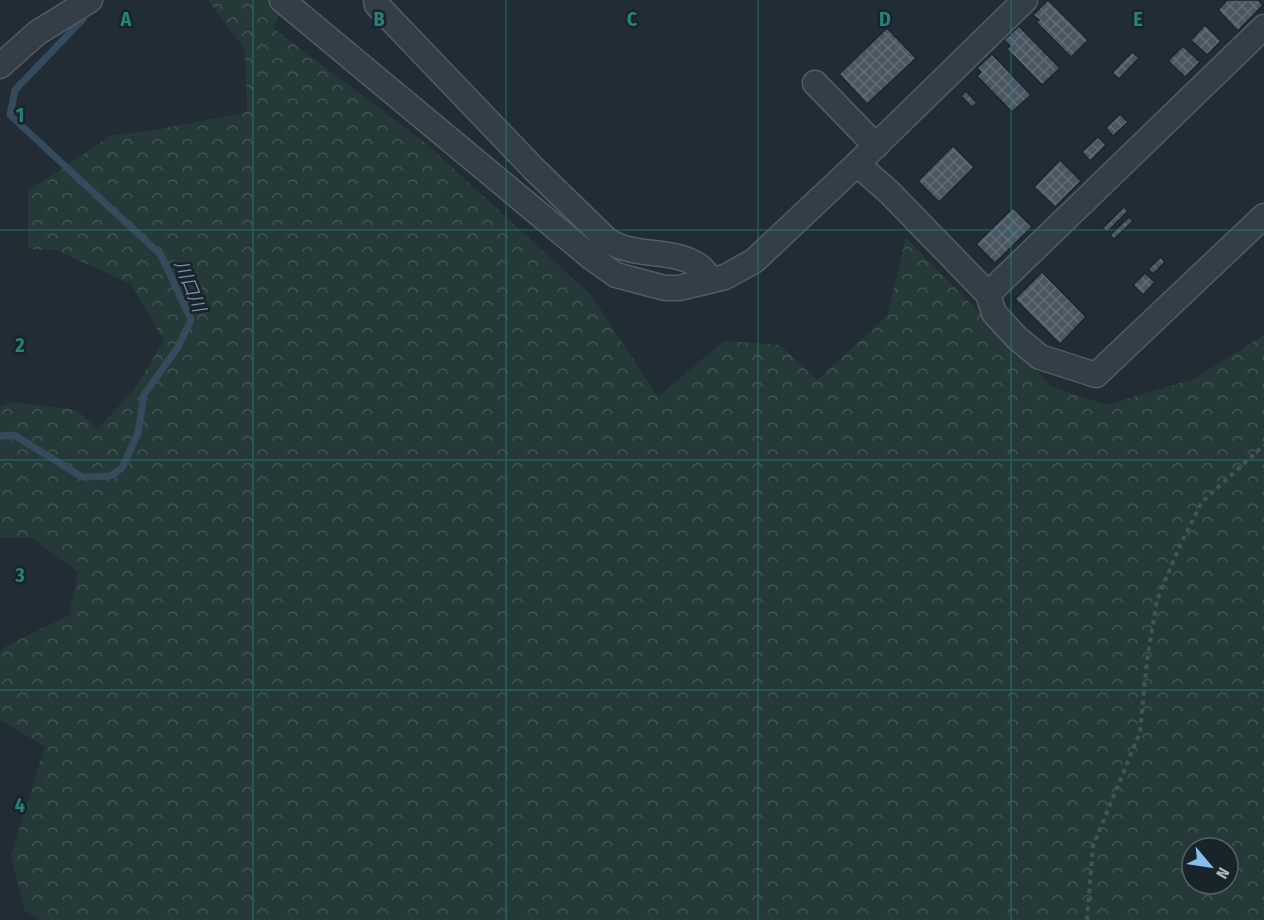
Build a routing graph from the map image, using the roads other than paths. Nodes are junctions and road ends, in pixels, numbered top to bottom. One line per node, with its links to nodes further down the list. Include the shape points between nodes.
1 (90, 0): 6 (street, via 37,33)
2 (282, 0): 11 (street, via 616,275 649,285 679,288)
3 (376, 0): 11 (street, via 534,169 607,240 630,251 686,259)
4 (1025, 0): 8 (street)
5 (1264, 27): 12 (street)
6 (0, 66)
7 (814, 83): 8 (street)
8 (876, 146): 9 (street)
9 (857, 164): 11 (street, via 754,261); 12 (street)
10 (1264, 216): 12 (street, via 1096,375 1040,357 994,313)
11 (711, 280)
12 (988, 294)

